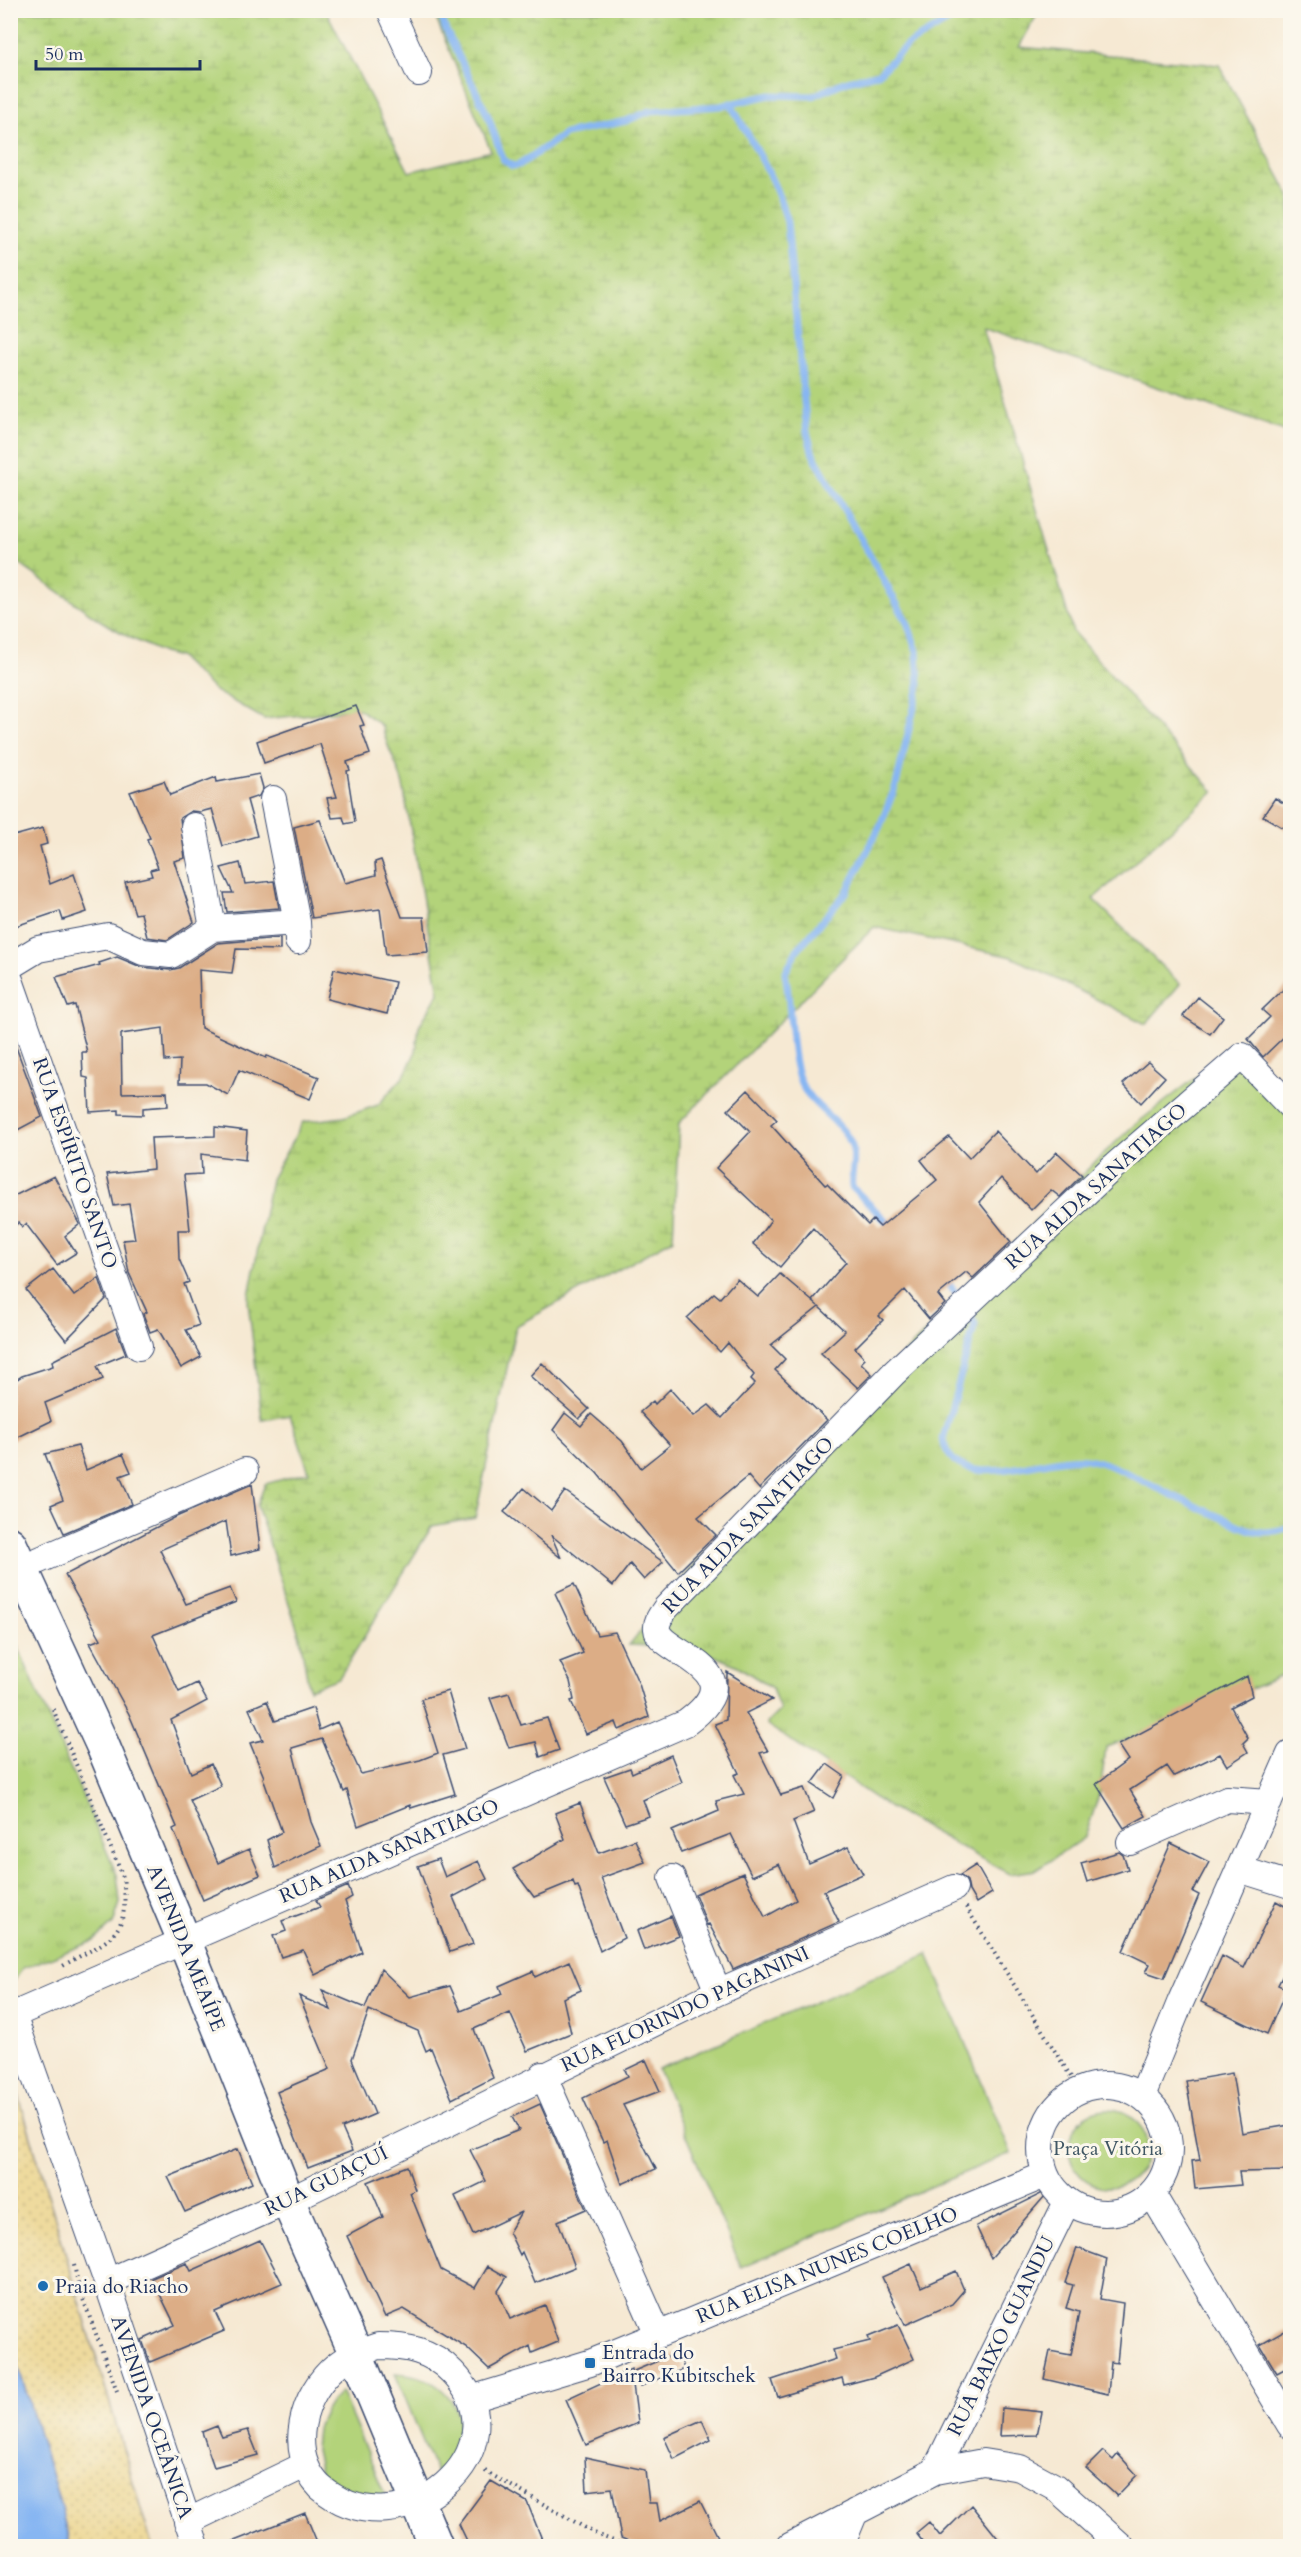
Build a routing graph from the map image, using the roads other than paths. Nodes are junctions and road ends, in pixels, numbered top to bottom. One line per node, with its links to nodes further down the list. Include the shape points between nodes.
1 (390, 10): 2 (street)
2 (418, 73)
3 (273, 799): 5 (street, via 297,931)
4 (194, 826): 5 (street)
5 (213, 928): 6 (street, via 171,955 143,952 108,936 38,949)
6 (10, 966)
7 (10, 980): 9 (street, RUA ESPÍRITO SANTO)
8 (1290, 1106): 19 (street, RUA ALDA SANATIAGO, via 1242,1056 1112,1168 894,1373 666,1608 659,1620 661,1640 699,1663 708,1675 710,1698 700,1713 686,1723)
9 (139, 1347)
10 (245, 1471): 11 (street)
11 (16, 1556): 19 (main road, AVENIDA MEAÍPE, via 102,1744)
12 (1290, 1754): 13 (street)
13 (1269, 1802): 14 (street, via 1227,1799); 15 (street)
14 (1130, 1842)
15 (1239, 1869): 17 (street); 23 (street)
16 (672, 1878): 20 (street)
17 (1290, 1885)
18 (954, 1888): 20 (street, RUA FLORINDO PAGANINI)
19 (184, 1940): 21 (street, RUA ALDA SANATIAGO); 26 (main road, AVENIDA MEAÍPE)
20 (718, 1992): 22 (street, RUA FLORINDO PAGANINI)
21 (13, 2015): 28 (street, AVENIDA OCEÂNICA)
22 (543, 2075): 26 (street, RUA GUAÇUÍ); 29 (street, RUA FLORINDO PAGANINI)
23 (1142, 2096): 24 (street, via 1122,2087 1100,2085 1079,2090 1062,2101 1049,2117 1042,2135 1040,2156); 25 (street, via 1158,2112 1167,2132 1169,2154 1164,2176)
24 (1045, 2175): 27 (street); 29 (street, RUA ELISA NUNES COELHO)
25 (1152, 2194): 27 (street, via 1116,2213 1096,2214); 32 (street)
26 (288, 2201): 28 (street, RUA GUAÇUÍ); 30 (main road, AVENIDA MEAÍPE)
27 (1067, 2202): 34 (street, RUA BAIXO GUANDU)
28 (107, 2282): 37 (street, AVENIDA OCEÂNICA)
29 (658, 2334): 31 (street, RUA ELISA NUNES COELHO, via 590,2363)
30 (356, 2354): 31 (street, via 378,2346 423,2351 460,2379); 33 (street, via 337,2365 309,2400 301,2443); 35 (main road, AVENIDA MEAÍPE)
31 (471, 2399): 35 (street, via 474,2440 467,2460 456,2480 440,2496)
32 (1290, 2425)
33 (305, 2465): 35 (street, via 334,2500 354,2511 376,2516 399,2515); 37 (street)
34 (935, 2471): 36 (street); 42 (street, via 983,2462 1020,2468 1055,2487)
35 (420, 2507): 39 (main road, AVENIDA MEAÍPE)
36 (855, 2512): 40 (street); 41 (street)
37 (187, 2522): 38 (street, AVENIDA OCEÂNICA)
38 (196, 2547)
39 (436, 2547)
40 (790, 2547)
41 (841, 2547)
42 (1121, 2547)

